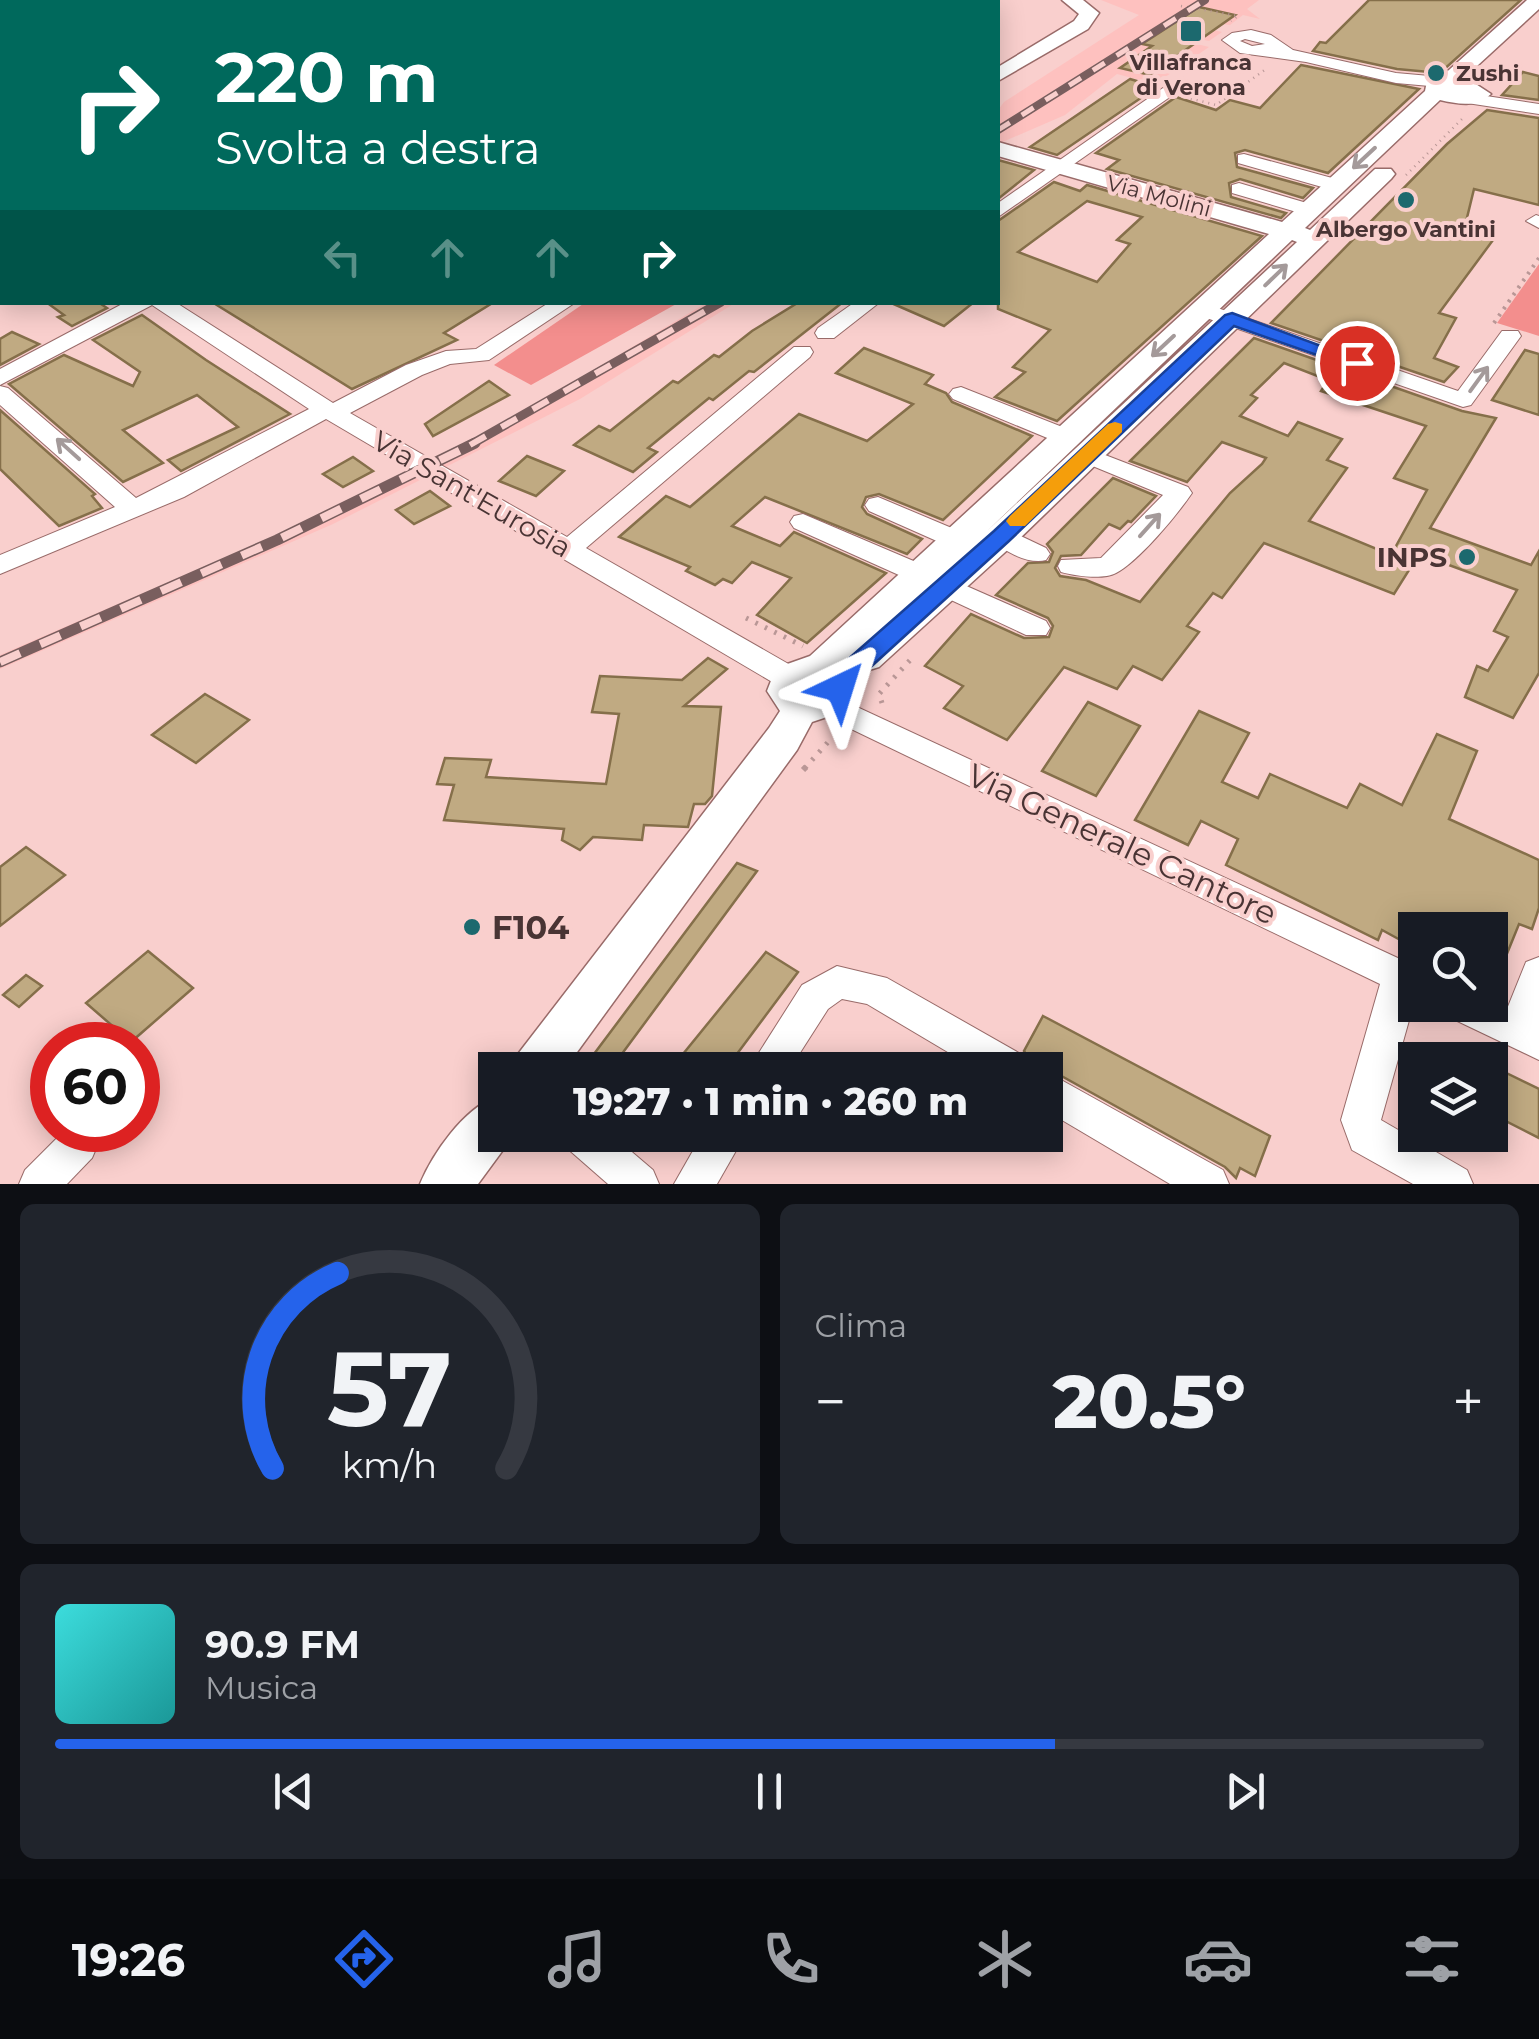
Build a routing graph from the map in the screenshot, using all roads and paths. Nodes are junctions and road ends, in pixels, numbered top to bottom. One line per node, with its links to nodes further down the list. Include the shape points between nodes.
1 (1071, 0): 7 (main road, via 1090,13 1081,25)
2 (1538, 0): 8 (main road)
3 (1181, 6): 5 (path, via 1238,16 1224,27)
4 (1539, 22): 8 (main road)
5 (1240, 35): 6 (street, via 1260,36)
6 (1270, 53): 8 (street); 9 (path, via 1216,104)
7 (1000, 74)
8 (1456, 90): 10 (street); 14 (main road, one-way to 14); 17 (main road)
9 (1169, 92): 13 (street)
10 (1539, 109)
11 (1000, 150): 13 (main road, Via Molini)
12 (1244, 159): 14 (street)
13 (1058, 168): 16 (street); 18 (main road, Via Molini)
14 (1336, 185): 17 (main road)
15 (1239, 188): 17 (street)
16 (1000, 210)
17 (1315, 221): 18 (main road, Via Molini, via 1303,236); 24 (main road, one-way to 17)
18 (1286, 232): 24 (main road)
19 (1539, 258): 25 (path, via 1492,326)
20 (138, 305): 28 (street)
21 (165, 305): 31 (street, Via Sant'Eurosia)
22 (561, 305): 31 (street, via 481,355 446,358)
23 (866, 305): 26 (street)
24 (1217, 314): 25 (street, one-way to 25, via 1464,400); 32 (main road)
25 (1509, 333)
26 (826, 334)
27 (802, 352): 38 (street)
28 (0, 378)
29 (0, 393): 34 (street, one-way to 29)
30 (960, 394): 32 (street)
31 (330, 411): 34 (street); 38 (street, Via Sant'Eurosia)
32 (1076, 446): 36 (main road); 37 (main road); 41 (street, one-way to 32, via 1107,567 1179,493)
33 (878, 505): 37 (street)
34 (132, 509): 40 (street)
35 (802, 522): 42 (street)
36 (1002, 536): 39 (street); 42 (main road)
37 (957, 540): 42 (main road)
38 (568, 549): 47 (street, Via Sant'Eurosia)
39 (1037, 554)
40 (0, 565)
41 (1070, 566)
42 (933, 580): 44 (street); 47 (main road)
43 (746, 618): 45 (path)
44 (1036, 628)
45 (770, 631)
46 (921, 648): 48 (path, via 879,694)
47 (816, 688): 50 (street, Via Generale Cantore); 54 (main road)
48 (888, 710)
49 (1539, 973): 53 (street)
50 (1398, 974)
51 (1398, 1009): 67 (street, via 1361,1120 1366,1136)
52 (1497, 1022): 53 (street)
53 (1527, 1037)
54 (548, 1052)
55 (780, 1052): 56 (street, via 815,997 837,982 874,990)
56 (982, 1052)
57 (1063, 1099): 66 (street)
58 (478, 1143): 63 (main road)
59 (70, 1152): 62 (street)
60 (602, 1152): 64 (street)
61 (714, 1152): 65 (street)
62 (39, 1184)
63 (446, 1184)
64 (639, 1184)
65 (694, 1184)
66 (1209, 1184)
67 (1453, 1184)

